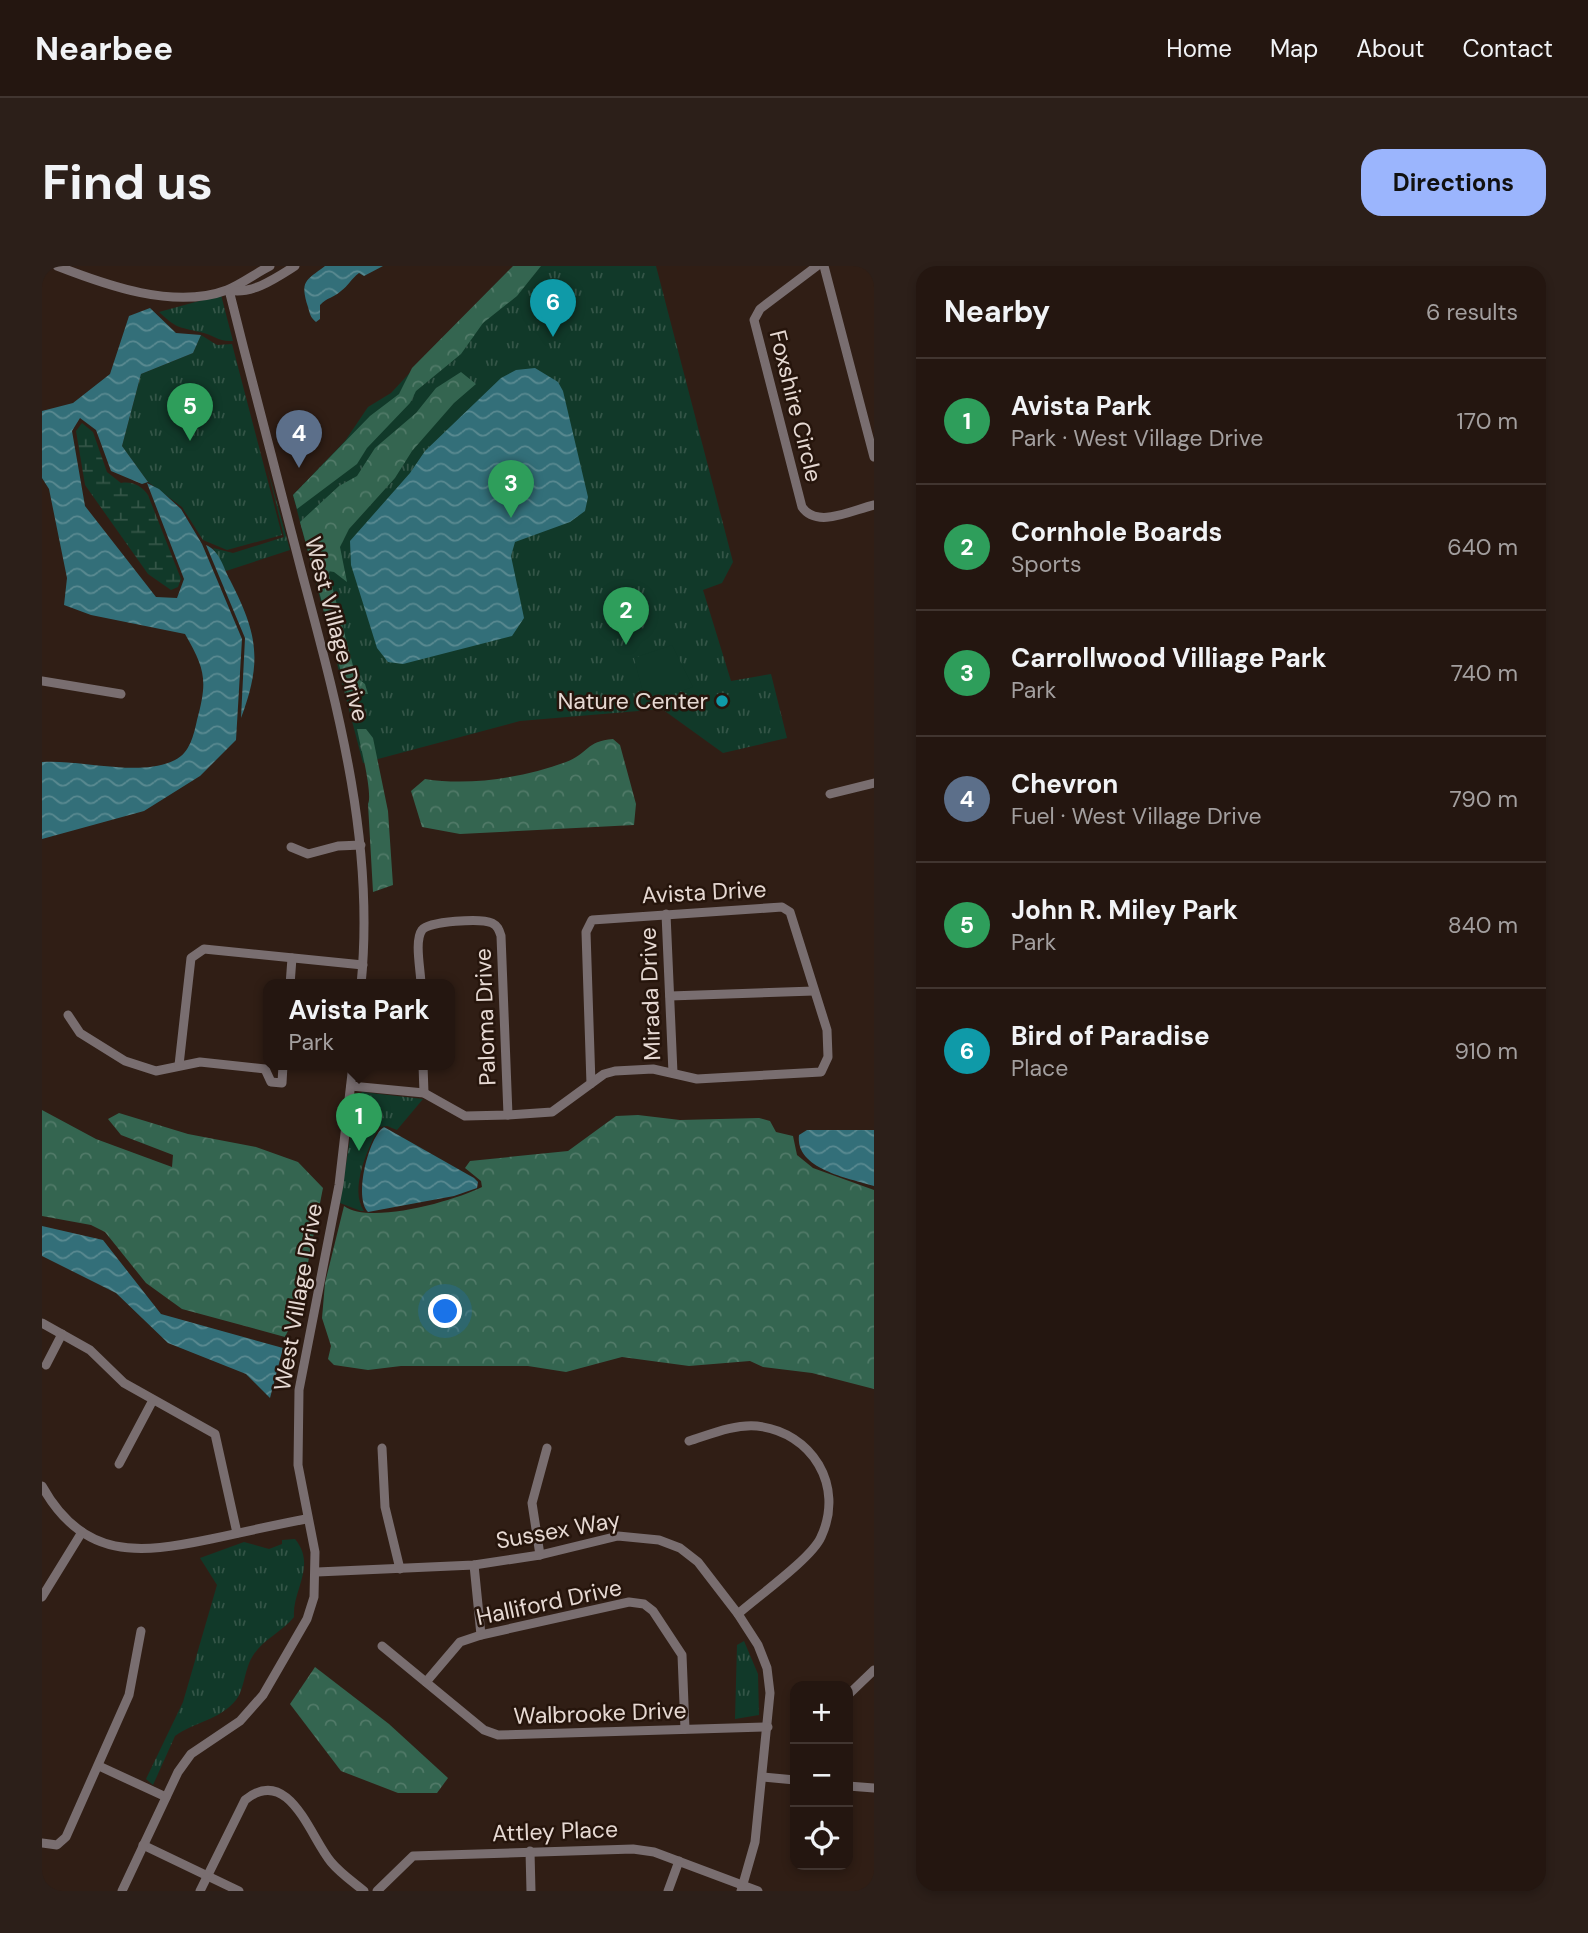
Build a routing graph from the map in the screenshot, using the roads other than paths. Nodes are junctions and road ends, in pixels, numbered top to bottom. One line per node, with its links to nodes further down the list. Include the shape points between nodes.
1 (57, 266): 6 (street, via 146,294 199,296)
2 (270, 266): 6 (street)
3 (295, 266): 6 (street, via 250,289)
4 (817, 266): 8 (street, Foxshire Circle, via 760,309 754,320 802,507 808,516 819,519)
5 (824, 266): 7 (street)
6 (229, 290): 13 (street, West Village Drive, via 345,734)
7 (874, 457)
8 (874, 505)
9 (42, 681): 10 (street)
10 (121, 694)
11 (874, 783): 12 (street)
12 (830, 794)
13 (361, 845): 14 (street, via 307,854); 17 (street, West Village Drive)
14 (291, 847)
15 (666, 914): 21 (street, Avista Drive, via 782,907 796,922); 22 (street, Mirada Drive); 31 (street, Avista Drive, via 599,917 586,932)
16 (292, 958): 17 (street); 18 (street); 24 (street, via 197,952 191,958)
17 (363, 965): 19 (street, West Village Drive)
18 (290, 979)
19 (362, 979)
20 (421, 979): 34 (street, Paloma Drive, via 419,934 425,927 489,922 498,927)
21 (814, 991): 22 (street); 30 (street, Avista Drive, via 827,1030 828,1057 821,1072 697,1079)
22 (670, 996): 30 (street, Mirada Drive)
23 (68, 1015): 24 (street, via 80,1033 125,1061 156,1071)
24 (179, 1065): 25 (street, via 200,1062)
25 (263, 1069)
26 (265, 1070): 27 (street, via 271,1082 282,1083)
27 (283, 1070)
28 (353, 1070): 32 (street, West Village Drive)
29 (423, 1070): 33 (street)
30 (673, 1073): 31 (street, Avista Drive, via 615,1070)
31 (590, 1084): 34 (street, Avista Drive, via 552,1112)
32 (351, 1086): 33 (street, Avista Drive); 44 (street, West Village Drive, via 339,1185 302,1363 298,1465)
33 (424, 1093): 34 (street, Avista Drive, via 464,1116)
34 (508, 1115)
35 (42, 1323): 36 (street)
36 (62, 1334): 37 (street); 38 (street)
37 (46, 1365)
38 (153, 1400): 42 (street); 46 (street, via 215,1434)
39 (689, 1441): 52 (street, via 730,1428 756,1426 781,1431 814,1456 830,1495 821,1539)
40 (382, 1448): 49 (street, via 385,1507)
41 (547, 1448): 47 (street, via 532,1503)
42 (119, 1464)
43 (42, 1486): 45 (street, via 52,1504)
44 (306, 1519): 46 (street); 50 (street, West Village Drive)
45 (82, 1532): 46 (street, via 110,1545 143,1550); 51 (street)
46 (237, 1533)
47 (540, 1555): 48 (street, Sussex Way); 52 (street, Sussex Way, via 618,1536 659,1540 698,1562)
48 (474, 1565): 49 (street, Sussex Way); 54 (street)
49 (400, 1569): 50 (street, Sussex Way)
50 (317, 1572): 66 (street, West Village Drive, via 307,1619 263,1695 240,1721 191,1754)
51 (44, 1591)
52 (738, 1614): 59 (street, Sussex Way, via 767,1668)
53 (141, 1631): 61 (street, via 129,1695)
54 (481, 1635): 57 (street, Halliford Drive, via 460,1642); 60 (street, Halliford Drive, via 629,1602 644,1604 682,1655)
55 (382, 1646): 57 (street, Walbrooke Drive)
56 (874, 1670): 58 (street)
57 (426, 1682): 60 (street, Walbrooke Drive, via 484,1730 498,1735)
58 (853, 1690)
59 (768, 1727): 60 (street, Walbrooke Drive); 62 (street, Sussex Way)
60 (685, 1729)
61 (99, 1766): 66 (street); 67 (street, via 66,1837 57,1845)
62 (762, 1777): 63 (street); 72 (street, Sussex Way, via 755,1842)
63 (790, 1780)
64 (853, 1786): 65 (street)
65 (874, 1788)
66 (166, 1797): 68 (street, West Village Drive)
67 (42, 1843)
68 (143, 1844): 71 (street); 73 (street, West Village Drive)
69 (530, 1851): 70 (street, Attley Place, via 633,1849); 77 (street, Attley Place, via 413,1856); 78 (street)
70 (679, 1861): 72 (street, Attley Place); 79 (street)
71 (207, 1875): 74 (street); 75 (street); 76 (street, via 245,1800 255,1791 268,1789 303,1813 331,1861)
72 (742, 1888): 80 (street, Attley Place)
73 (121, 1891)
74 (200, 1891)
75 (239, 1891)
76 (364, 1891)
77 (377, 1891)
78 (531, 1891)
79 (667, 1891)
80 (758, 1891)

